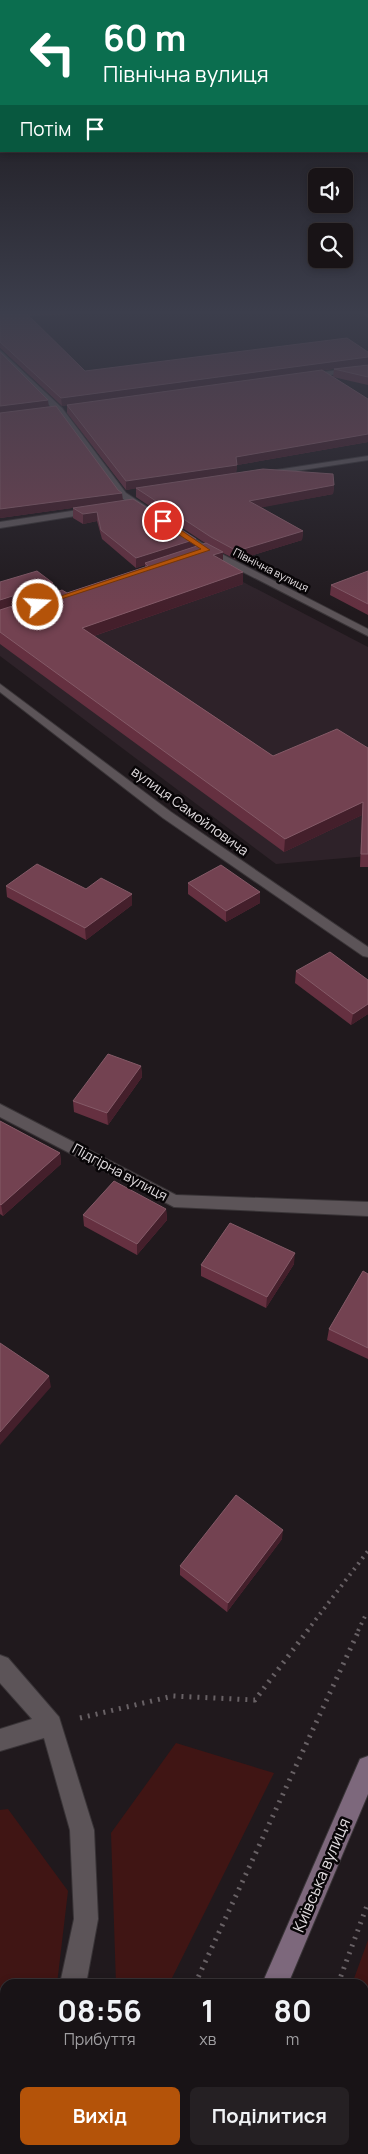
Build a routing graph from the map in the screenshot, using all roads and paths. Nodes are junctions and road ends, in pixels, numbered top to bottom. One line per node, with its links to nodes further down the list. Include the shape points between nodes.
1 (59, 410): 6 (street, via 123,495)
2 (49, 411): 3 (street)
3 (54, 411)
4 (368, 458): 5 (street)
5 (255, 475)
6 (133, 498): 7 (street); 9 (street)
7 (116, 506)
8 (99, 510): 10 (street)
9 (150, 513)
10 (0, 525)
11 (175, 529): 12 (street, Північна вулиця, via 202,551)
12 (368, 633)
13 (0, 687): 14 (street, вулиця Самойловича, via 167,815)
14 (368, 954)
15 (0, 1110): 16 (street, Підгірна вулиця, via 174,1201)
16 (368, 1209)
17 (368, 1551): 20 (path, via 254,1700 173,1696)
18 (367, 1612): 25 (path)
19 (0, 1666): 20 (street)
20 (51, 1725): 21 (street); 24 (street, via 82,1830 86,1919)
21 (0, 1740)
22 (368, 1767): 26 (main road, Київська вулиця)
23 (368, 1904): 27 (path)
24 (74, 1979)
25 (197, 1979)
26 (277, 1979)
27 (340, 1979)

